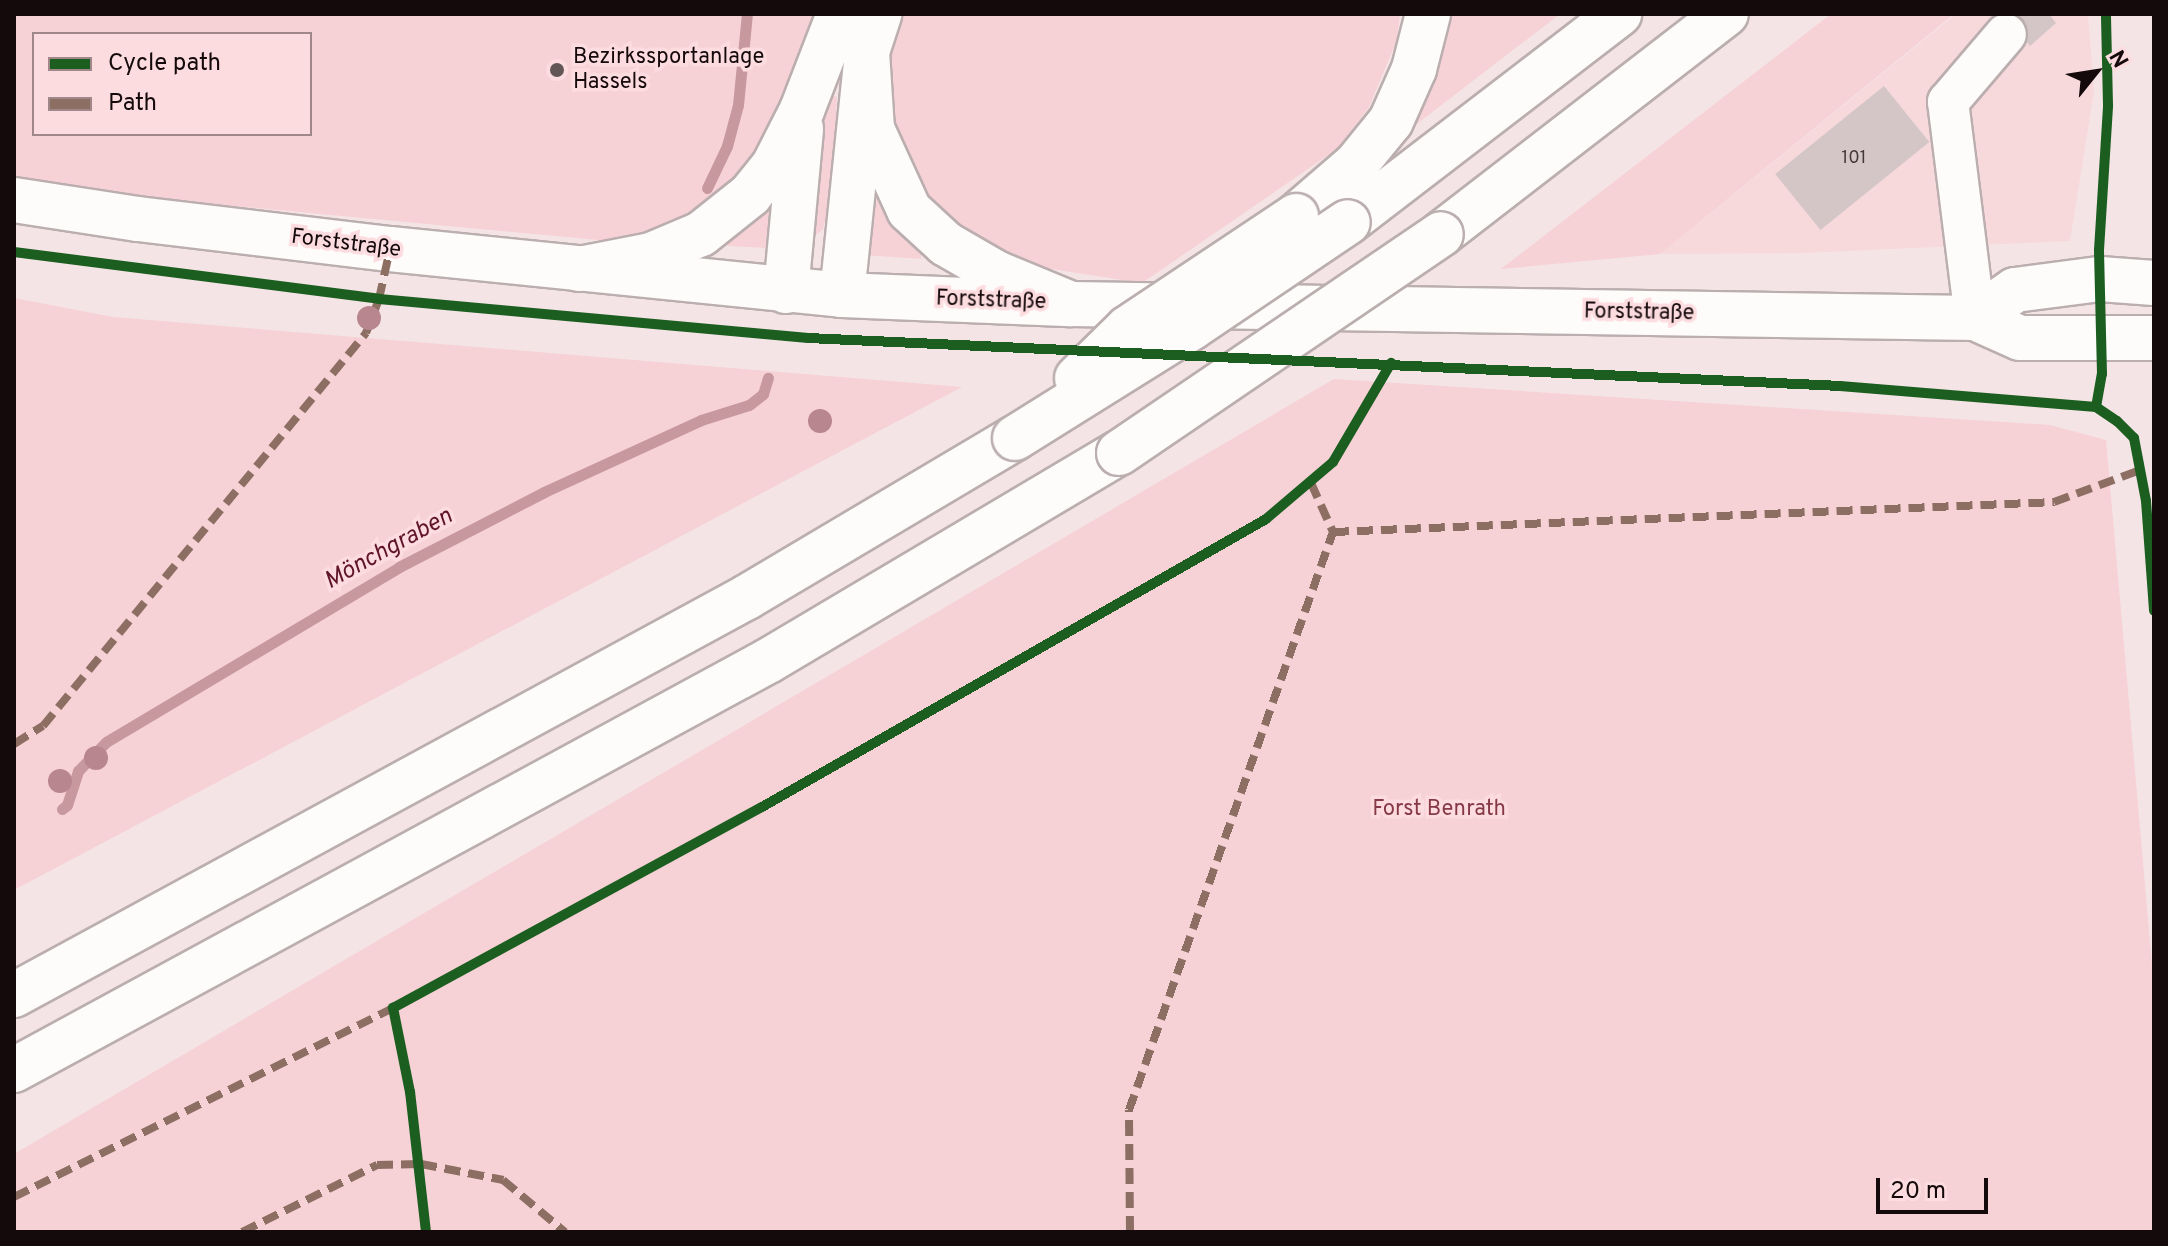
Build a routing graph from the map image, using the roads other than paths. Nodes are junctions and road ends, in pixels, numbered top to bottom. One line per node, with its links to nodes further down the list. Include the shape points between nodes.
1 (839, 14): 7 (main road)
2 (1428, 14): 16 (main road, bridge, via 1414,69 1391,121 1356,164 1296,216 1128,328)
3 (1619, 14): 16 (main road, bridge, via 1348,222)
4 (1726, 14): 18 (main road, bridge, via 1441,234 1119,453 768,661)
5 (873, 33): 12 (main road); 13 (main road, via 872,129 909,210 946,244 996,273)
6 (2006, 34): 14 (lane, via 1948,102)
7 (802, 110): 9 (main road, via 774,165 750,195 701,234 651,255); 11 (main road)
8 (14, 200): 9 (main road, Forststraße)
9 (579, 269): 11 (main road, Forststraße)
10 (2154, 283): 14 (main road, via 2100,279 2015,290)
11 (786, 291): 12 (main road, Forststraße)
12 (842, 295): 13 (main road, Forststraße)
13 (1071, 304): 14 (main road, Forststraße)
14 (1975, 318): 15 (main road, Forststraße, via 2020,338)
15 (2154, 338)
16 (1015, 438): 17 (main road, via 747,597)
17 (14, 995)
18 (14, 1070)

